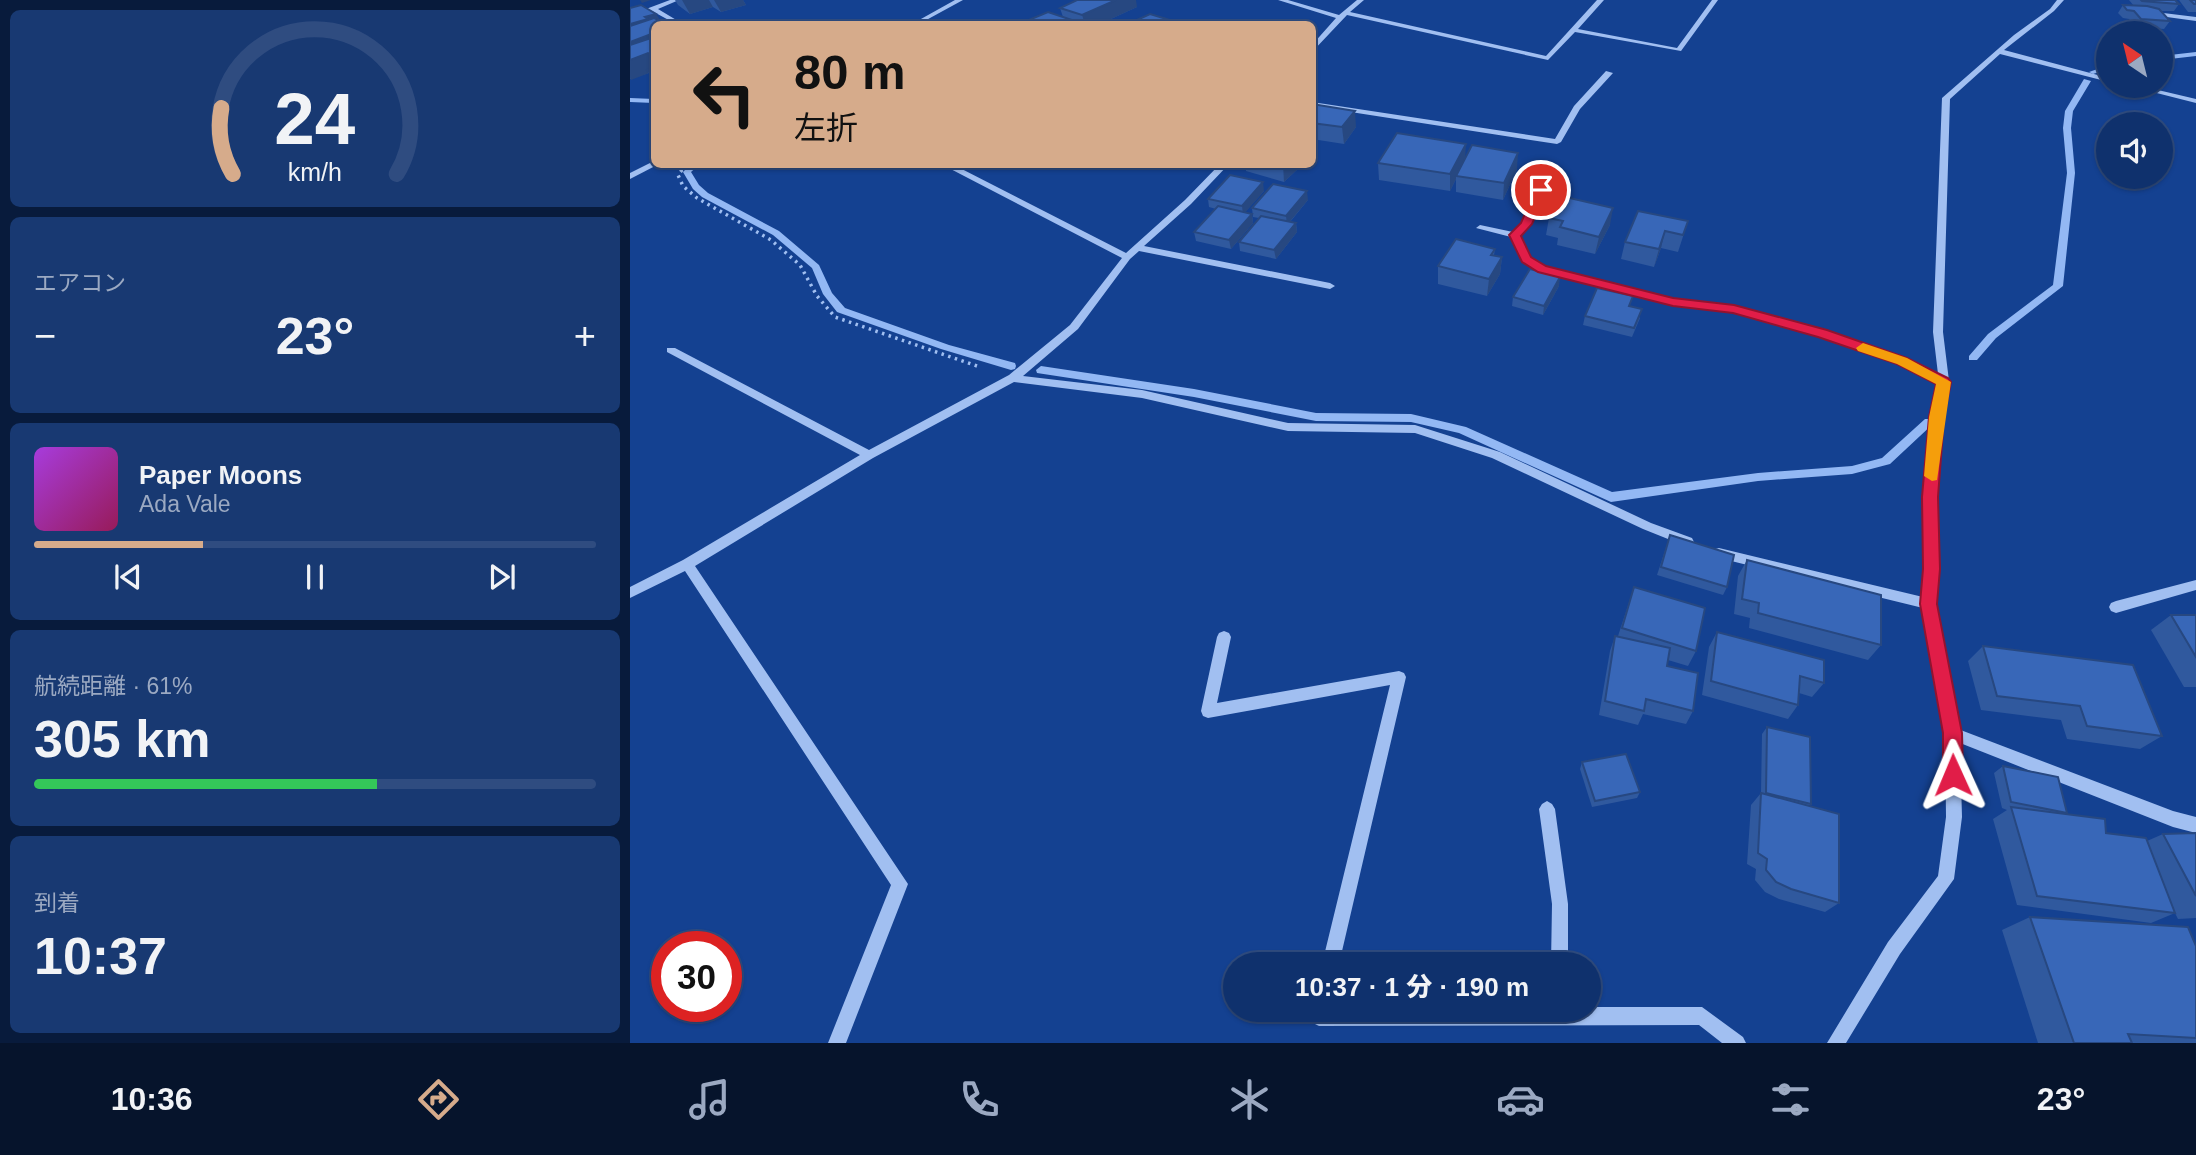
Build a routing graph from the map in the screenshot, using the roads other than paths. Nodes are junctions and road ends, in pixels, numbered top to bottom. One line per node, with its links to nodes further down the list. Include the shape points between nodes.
1 (676, 0): 8 (street)
2 (960, 0): 14 (street)
3 (1281, 0): 10 (street)
4 (1361, 0): 10 (street)
5 (1601, 0): 15 (street)
6 (1715, 0): 15 (street, via 1679,50)
7 (2061, 0): 17 (street)
8 (653, 9): 11 (street); 13 (street)
9 (2136, 12): 12 (street)
10 (1344, 16): 15 (street, via 1548,58); 16 (street)
11 (630, 17)
12 (2196, 19)
13 (675, 21)
14 (921, 21)
15 (1574, 30)
16 (1316, 46)
17 (1999, 51): 19 (street); 35 (street, via 1946,98 1938,332)
18 (1609, 73): 22 (street, via 1577,108 1557,142)
19 (2096, 77)
20 (2174, 96): 21 (street)
21 (2196, 101)
22 (1316, 105)
23 (651, 166): 26 (street)
24 (954, 168): 31 (street)
25 (1221, 168): 30 (street)
26 (630, 177)
27 (1541, 190): 29 (street, via 1526,224)
28 (1480, 228): 29 (street)
29 (1515, 235): 35 (street, via 1526,259 1542,269 1673,302 1772,319 1902,361)
30 (1138, 248): 31 (street); 32 (street)
31 (1126, 257): 34 (street, via 1074,327)
32 (1329, 286)
33 (671, 350): 36 (street)
34 (1013, 378): 36 (street); 37 (street, via 1142,394 1287,427 1415,429 1496,455)
35 (1944, 382): 42 (street, via 1936,417 1930,497)
36 (869, 454): 39 (street)
37 (1698, 546)
38 (1711, 551): 42 (street)
39 (687, 564): 41 (street); 51 (street, via 900,884)
40 (2196, 586): 43 (street)
41 (630, 593)
42 (1929, 604): 45 (street)
43 (2116, 607)
44 (1224, 637): 48 (street, via 1208,712 1399,677)
45 (1952, 733): 47 (street); 53 (street, via 1954,817 1946,878 1894,948)
46 (1547, 809): 49 (street, via 1560,904)
47 (2196, 825)
48 (1334, 952)
49 (1560, 952)
50 (1601, 1014): 52 (street, via 1702,1016)
51 (837, 1043)
52 (1737, 1043)
53 (1836, 1043)

